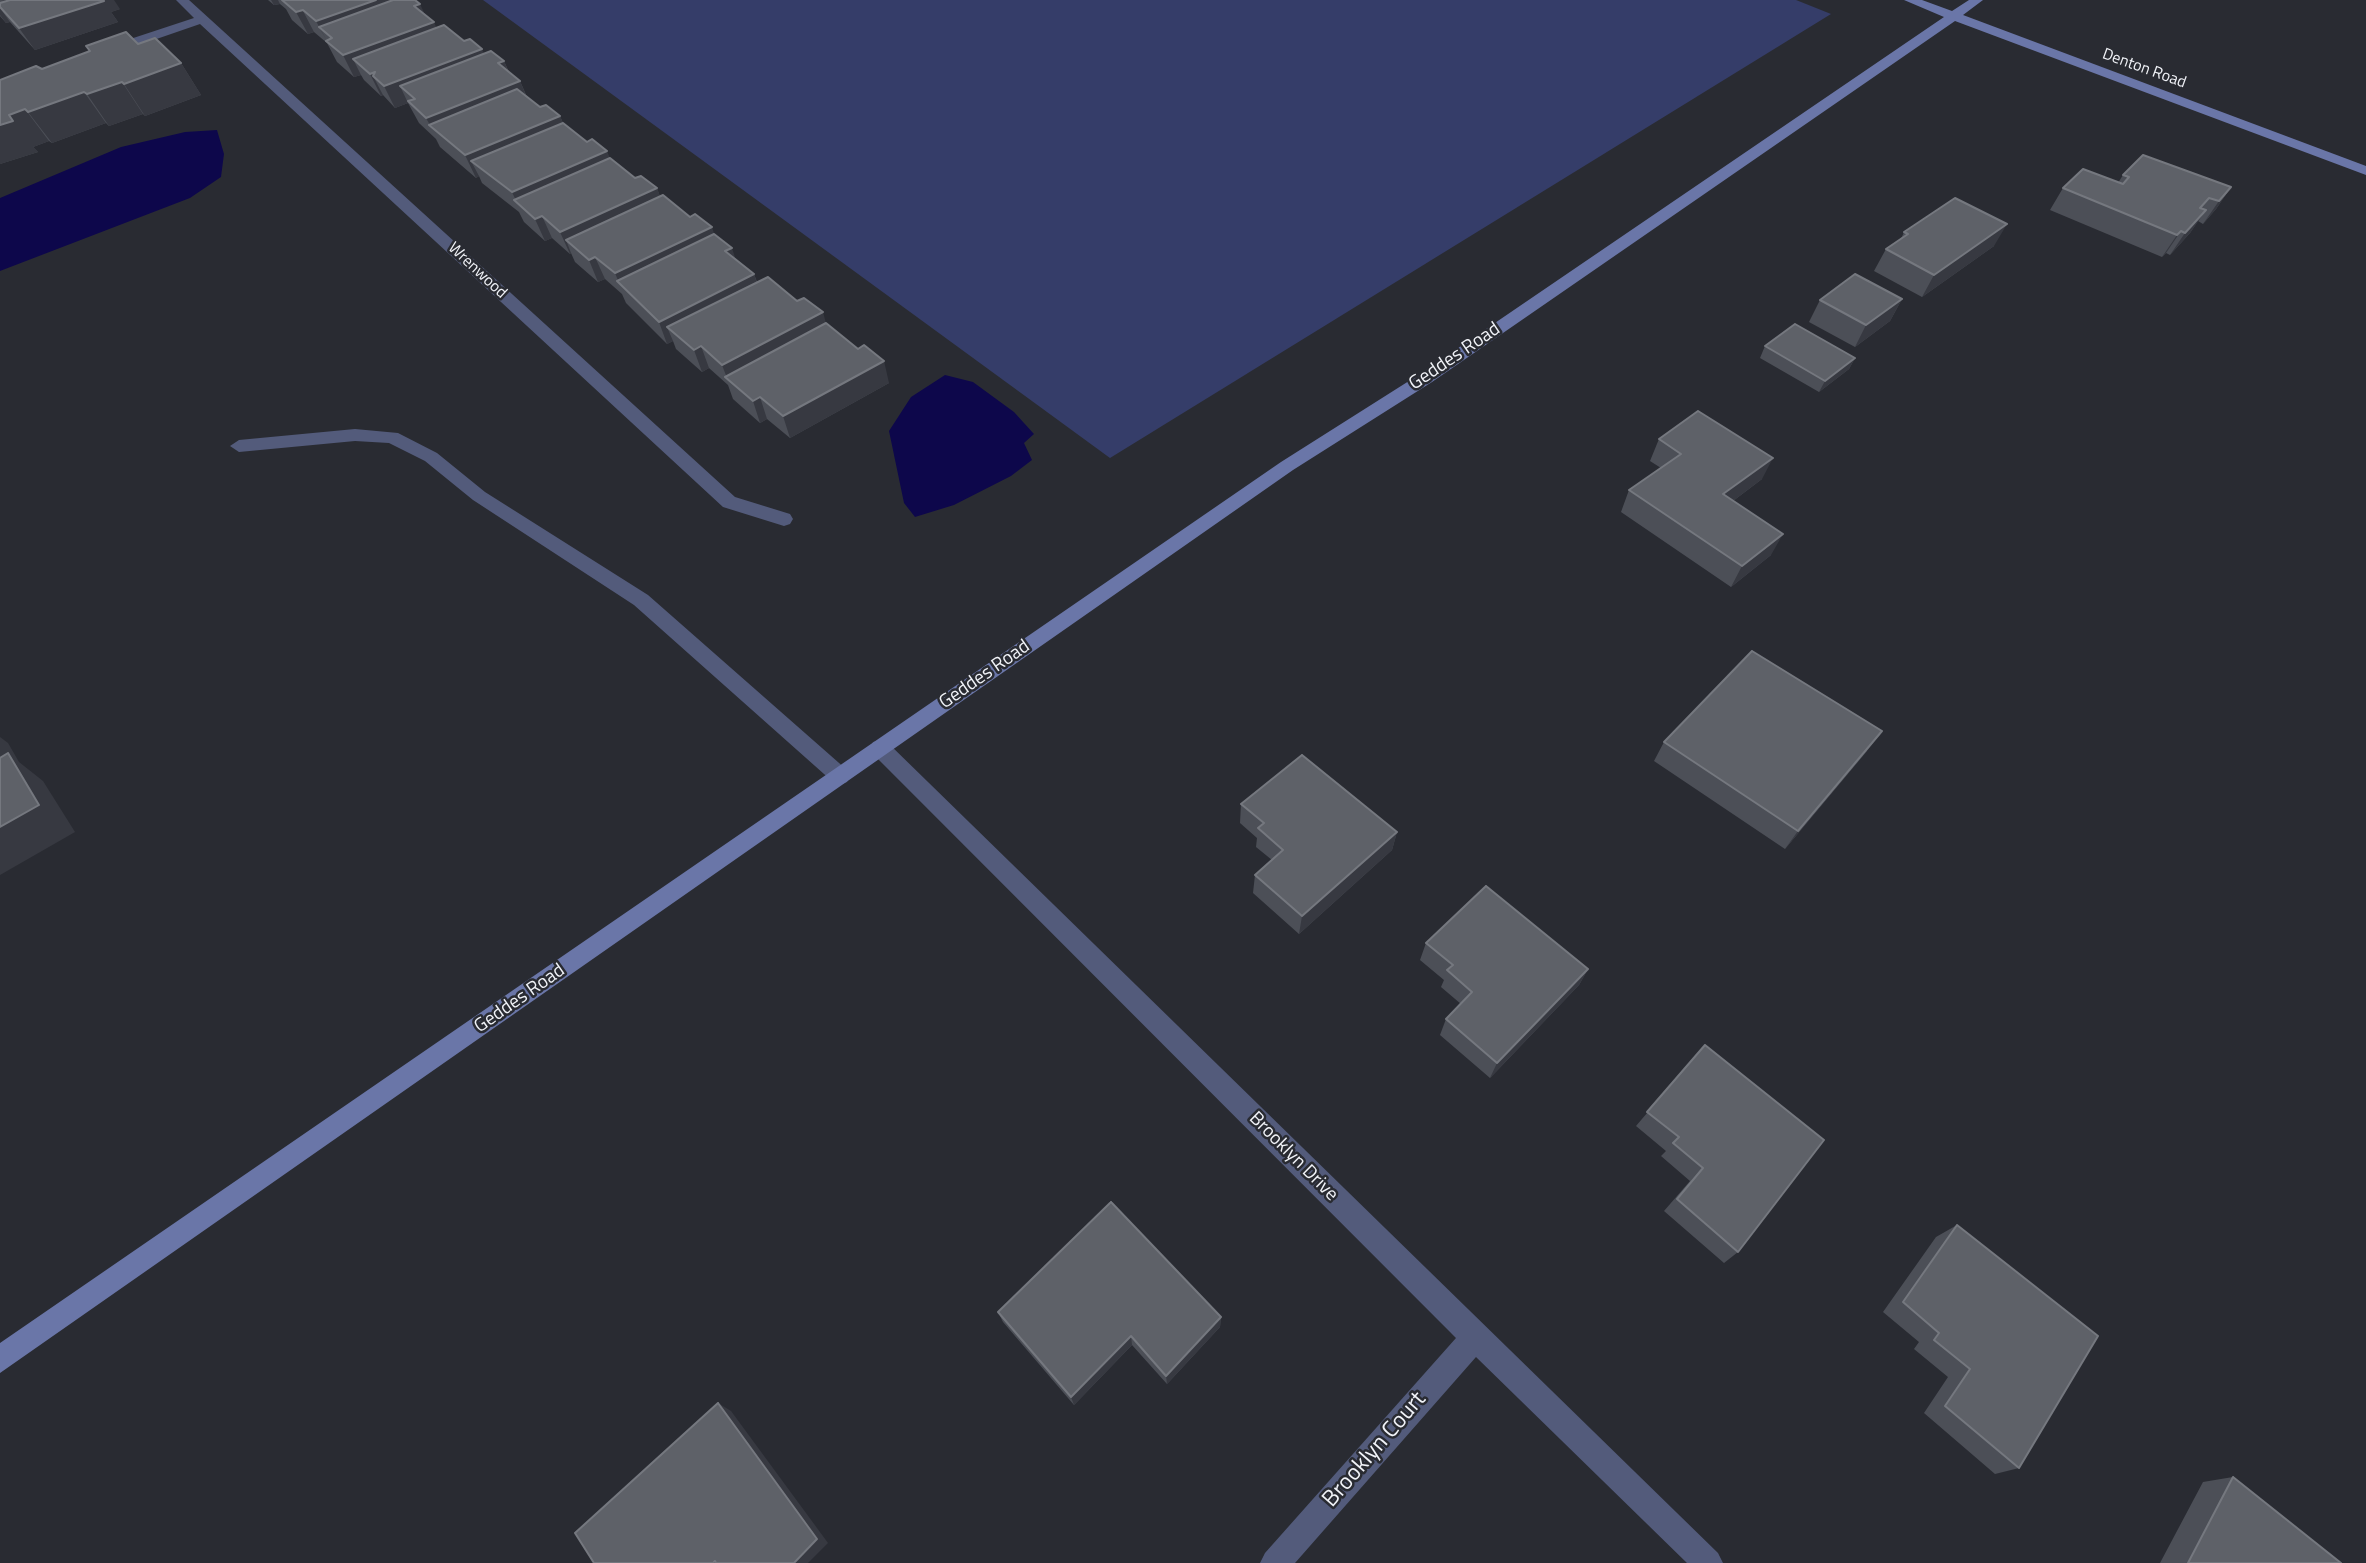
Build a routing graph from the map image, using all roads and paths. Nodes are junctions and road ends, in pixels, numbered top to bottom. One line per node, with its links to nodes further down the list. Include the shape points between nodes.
1 (182, 0): 5 (street, Wrenwood)
2 (1910, 0): 4 (main road, Denton Road)
3 (1977, 0): 4 (main road, Geddes Road)
4 (1953, 17): 7 (main road, Denton Road); 10 (main road, Geddes Road, via 1426,378 1287,466)
5 (202, 19): 6 (street); 9 (street, Wrenwood, via 729,502)
6 (88, 58)
7 (2366, 171)
8 (239, 446): 11 (street, via 355,435 392,437 431,457 479,496 641,600)
9 (784, 519)
10 (880, 748): 11 (main road, Geddes Road); 12 (street, Brooklyn Drive)
11 (840, 776): 13 (main road, Geddes Road)
12 (1475, 1337): 14 (street, Brooklyn Court); 15 (street, Brooklyn Drive)
13 (0, 1359)
14 (1275, 1563)
15 (1708, 1563)

